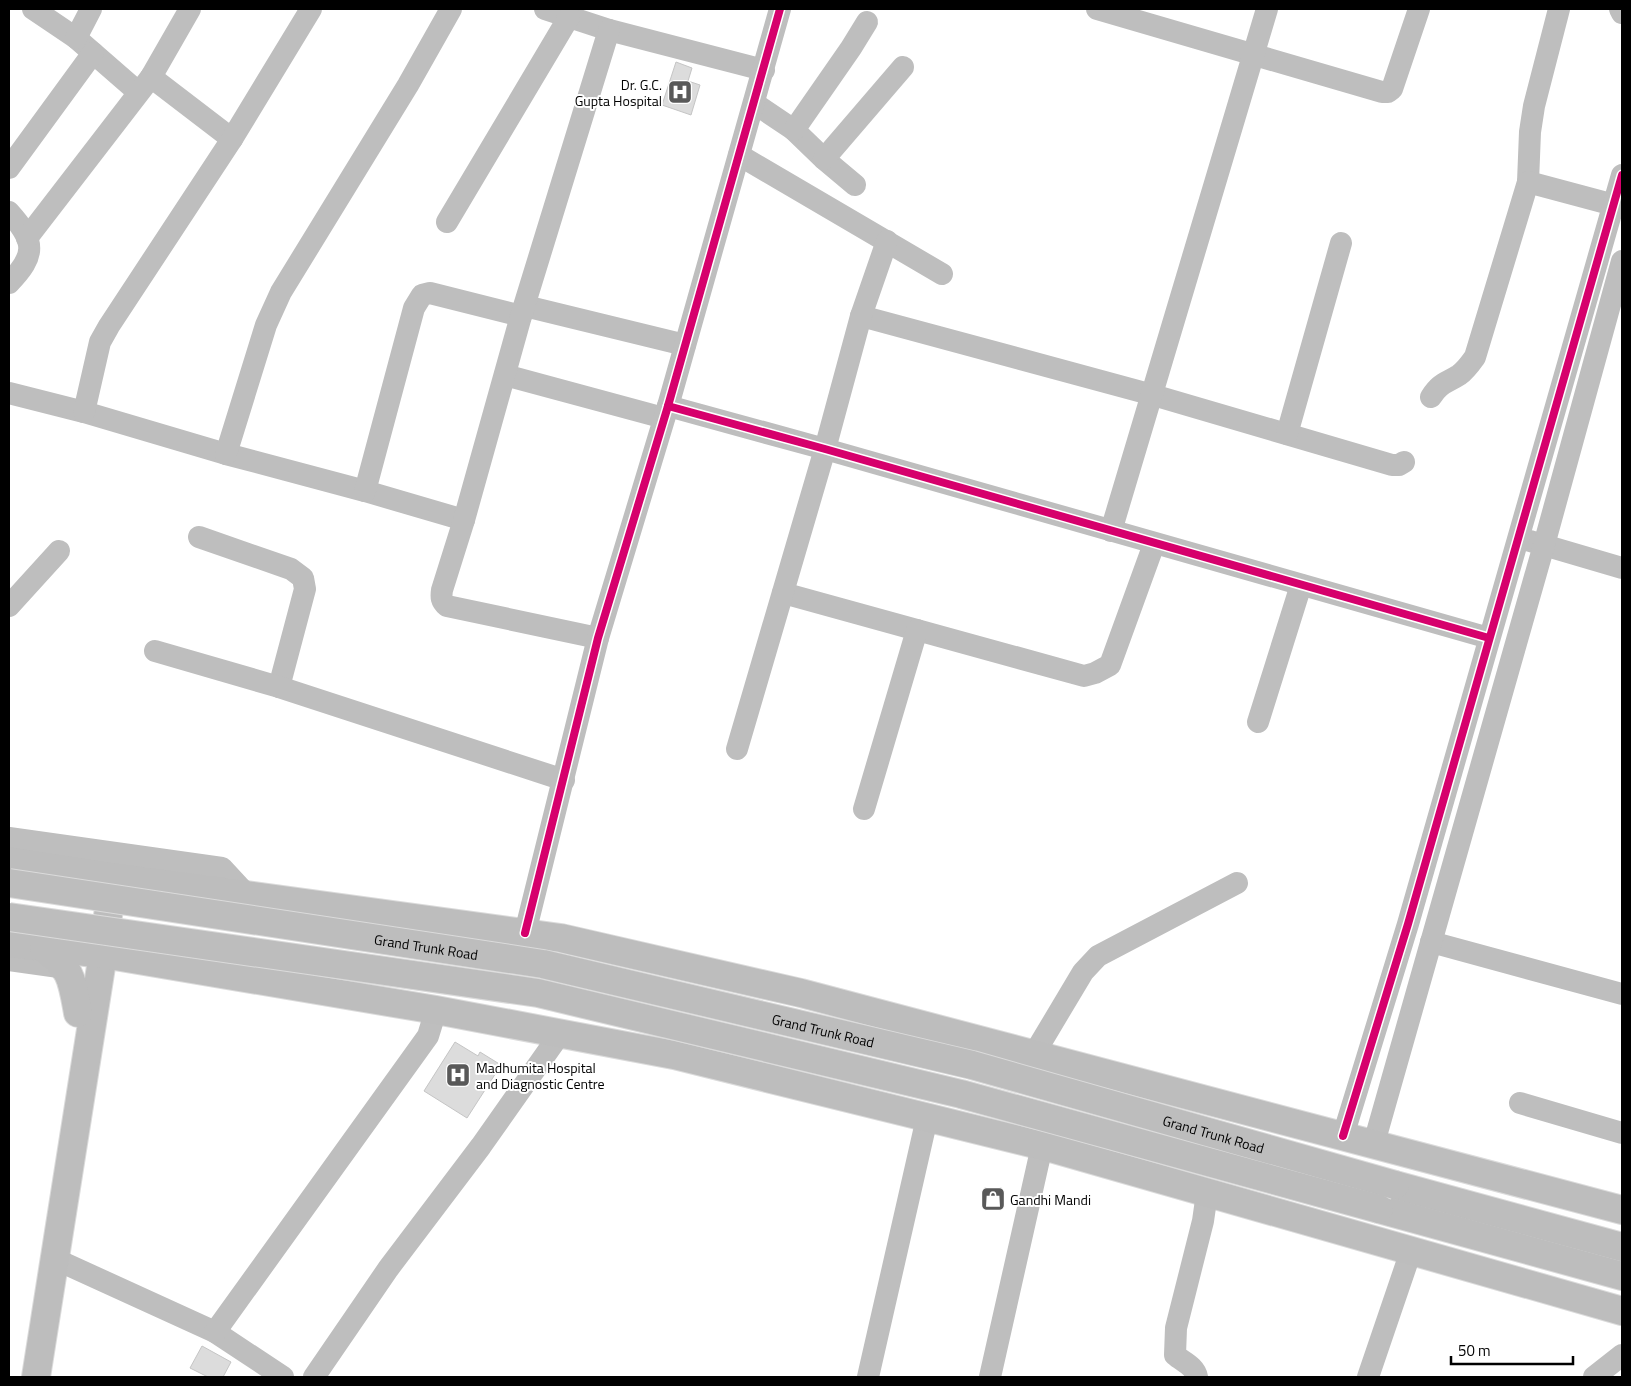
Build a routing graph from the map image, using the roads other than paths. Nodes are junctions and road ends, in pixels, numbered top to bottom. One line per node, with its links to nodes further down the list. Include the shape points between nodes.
1 (33, 9): 18 (street)
2 (92, 9): 18 (street)
3 (190, 9): 23 (street)
4 (311, 9): 26 (street)
5 (451, 9): 53 (street, via 281,292 266,325)
6 (545, 9): 15 (street)
7 (780, 9): 22 (street)
8 (1097, 9): 14 (street)
9 (1266, 9): 20 (street)
10 (1418, 9): 20 (street, via 1392,89 1388,92)
11 (1559, 9): 31 (street, via 1534,106)
12 (1620, 9): 13 (street)
13 (1622, 13)
14 (1139, 15): 20 (street)
15 (569, 17): 17 (street); 35 (street)
16 (867, 22): 25 (street)
17 (609, 30): 22 (street); 42 (street)
18 (76, 38): 19 (street)
19 (93, 53): 23 (street); 29 (street)
20 (1254, 54): 47 (street)
21 (903, 67): 28 (street)
22 (764, 70): 24 (street)
23 (145, 84): 26 (street); 36 (street)
24 (754, 103): 25 (street); 27 (street)
25 (794, 130): 28 (street)
26 (232, 139): 49 (street, via 108,326 100,342)
27 (739, 155): 37 (street); 44 (street)
28 (824, 160): 32 (street)
29 (9, 168)
30 (1622, 175): 33 (street)
31 (1528, 182): 33 (street); 48 (street, via 1475,357 1460,374 1438,386)
32 (855, 185)
33 (1614, 205): 59 (street)
34 (9, 212): 36 (street)
35 (447, 222)
36 (27, 238): 41 (street, via 29,258)
37 (887, 241): 40 (street); 43 (street)
38 (1341, 243): 51 (street)
39 (1622, 262): 61 (street)
40 (942, 274)
41 (9, 283)
42 (523, 311): 44 (street); 45 (street); 55 (street, via 430,293 422,295 414,308)
43 (861, 316): 47 (street); 52 (street)
44 (685, 345): 50 (street)
45 (505, 375): 50 (street); 56 (street)
46 (9, 393): 49 (street)
47 (1153, 395): 51 (street); 57 (street)
48 (1431, 397)
49 (84, 412): 53 (street)
50 (666, 412): 52 (street); 68 (street)
51 (1288, 434): 54 (street, via 1392,465)
52 (825, 449): 57 (street); 65 (street)
53 (226, 454): 55 (street)
54 (1404, 462)
55 (365, 491): 56 (street)
56 (464, 520): 68 (street, via 442,590 442,602 447,606)
57 (1112, 531): 60 (street)
58 (199, 537): 71 (street, via 292,569 303,578 305,589)
59 (1518, 538): 61 (street); 69 (street)
60 (1154, 544): 64 (street); 67 (street, via 1110,665 1089,676)
61 (1544, 545): 63 (street); 84 (street)
62 (59, 551): 66 (street)
63 (1622, 568)
64 (1301, 585): 69 (street); 72 (street)
65 (783, 593): 67 (street); 73 (street)
66 (9, 606)
67 (917, 630): 75 (street)
68 (598, 638): 74 (street)
69 (1489, 638): 96 (street, via 1408,924)
70 (155, 651): 71 (street)
71 (278, 687): 74 (street)
72 (1258, 722)
73 (736, 749)
74 (564, 780): 83 (street)
75 (864, 809)
76 (9, 838): 81 (street, via 222,868)
77 (9, 861): 78 (main road)
78 (113, 877): 81 (main road); 86 (main road)
79 (9, 883): 101 (main road, Grand Trunk Road, bridge, via 543,964 972,1065)
80 (1237, 883): 92 (street, via 1098,956 1083,972)
81 (246, 895): 83 (main road)
82 (9, 916): 104 (main road, bridge, via 538,993 961,1094)
83 (525, 933): 87 (main road)
84 (1431, 942): 88 (street); 97 (street)
85 (10, 955): 86 (street); 86 (main road, via 44,948)
86 (86, 958): 89 (main road); 103 (main road); 108 (main road)
87 (666, 962): 91 (main road); 92 (main road, via 801,993)
88 (1622, 994)
89 (436, 1010): 90 (main road); 106 (street, via 428,1036)
90 (560, 1034): 91 (main road); 111 (street, via 388,1269)
91 (653, 1051): 94 (main road)
92 (1034, 1054): 96 (main road)
93 (1520, 1103): 95 (street)
94 (927, 1118): 98 (main road); 112 (street)
95 (1622, 1133)
96 (1343, 1136): 97 (main road)
97 (1374, 1144): 100 (main road)
98 (1042, 1146): 99 (main road); 113 (street)
99 (1207, 1193): 102 (main road); 114 (street, via 1174,1344 1175,1355 1192,1367)
100 (1622, 1210)
101 (1622, 1247)
102 (1411, 1251): 105 (main road); 115 (street)
103 (55, 1259): 106 (street); 109 (main road)
104 (1622, 1276)
105 (1622, 1311)
106 (214, 1332): 110 (street)
107 (1622, 1355): 116 (street)
108 (22, 1377)
109 (36, 1377)
110 (283, 1377)
111 (314, 1377)
112 (868, 1377)
113 (990, 1377)
114 (1196, 1377)
115 (1368, 1377)
116 (1597, 1377)

